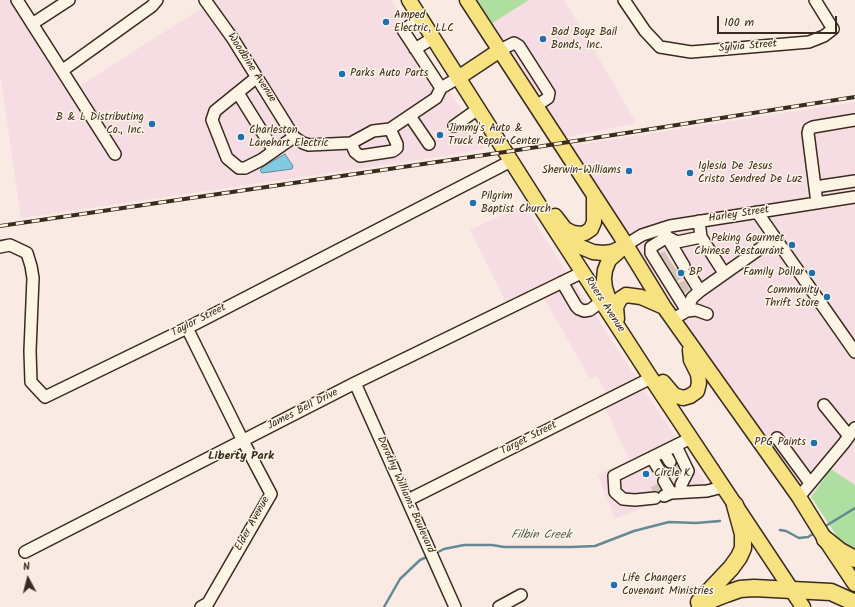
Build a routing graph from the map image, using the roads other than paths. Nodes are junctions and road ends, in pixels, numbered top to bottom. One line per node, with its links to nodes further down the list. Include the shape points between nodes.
1 (17, 0): 10 (street)
2 (69, 0): 10 (street)
3 (157, 0): 14 (street)
4 (205, 0): 15 (street, Woodbine Avenue)
5 (409, 0): 9 (main road, Rivers Avenue)
6 (466, 0): 13 (main road)
7 (624, 0): 8 (street, Sylvia Street, via 645,31 660,47 691,52 809,42 824,36 833,30)
8 (815, 0)
9 (421, 19): 11 (main road, Rivers Avenue); 12 (street, via 403,30)
10 (32, 24): 14 (street)
11 (433, 38): 12 (street); 16 (main road, Rivers Avenue)
12 (415, 49): 17 (street)
13 (500, 50): 16 (main road); 32 (main road)
14 (63, 70): 28 (street)
15 (257, 78): 18 (street); 24 (street, Woodbine Avenue)
16 (458, 78): 17 (street); 19 (main road, Rivers Avenue)
17 (441, 88): 20 (street, via 436,98)
18 (238, 93): 27 (street); 27 (street, via 215,111 212,120 227,158 239,168 246,168)
19 (478, 109): 22 (street); 29 (main road, Rivers Avenue)
20 (410, 116): 23 (street); 26 (street)
21 (855, 120): 31 (street, via 809,129)
22 (454, 126)
23 (390, 129): 25 (street, via 373,131); 25 (street, via 397,144 393,151 360,156)
24 (294, 137): 25 (street, via 309,145); 27 (street)
25 (351, 143)
26 (429, 144)
27 (274, 151)
28 (115, 154)
29 (511, 161): 35 (main road, Rivers Avenue); 55 (street, Taylor Street)
30 (855, 181): 31 (street)
31 (815, 187): 34 (street)
32 (594, 195): 35 (main road, via 594,222 591,229 581,234 565,229 555,216); 42 (main road)
33 (855, 197): 34 (street, Harley Street)
34 (817, 203): 36 (street, Harley Street)
35 (541, 208): 38 (main road, Rivers Avenue)
36 (757, 212): 37 (street, Harley Street); 41 (street)
37 (699, 221): 39 (street, Harley Street); 40 (street)
38 (553, 226): 42 (main road, via 562,230 581,247 593,252 612,252); 45 (main road, Rivers Avenue)
39 (665, 233): 40 (street, via 677,242); 42 (street, Harley Street, via 642,235); 44 (street); 44 (street, via 651,247 651,253)
40 (701, 237): 46 (street)
41 (775, 238): 46 (street); 57 (street)
42 (626, 245): 50 (main road); 54 (main road, via 609,260 604,279 608,300)
43 (0, 247): 55 (street, Taylor Street, via 10,245 27,253 31,266 31,382 46,397)
44 (674, 271): 48 (street); 51 (street)
45 (583, 272): 47 (street, James Bell Drive); 49 (main road, Rivers Avenue)
46 (724, 273): 48 (street)
47 (562, 282): 49 (street, via 580,314); 59 (street, James Bell Drive)
48 (700, 291): 51 (street, via 692,298)
49 (602, 301): 54 (main road, Rivers Avenue)
50 (664, 307): 53 (main road); 54 (main road, via 641,297 626,295 616,308)
51 (687, 311): 52 (street, via 696,310); 53 (street)
52 (706, 314)
53 (673, 319): 56 (main road)
54 (618, 325): 58 (main road, Rivers Avenue)
55 (187, 328): 64 (street, Elder Avenue)
56 (690, 344): 58 (main road, via 691,360 698,374 699,383 694,394 683,398 674,395 662,382); 73 (main road)
57 (855, 352)
58 (651, 378): 62 (main road, Rivers Avenue); 74 (street, Target Street)
59 (355, 383): 64 (street, James Bell Drive); 74 (street, Dorothy Williams Boulevard)
60 (824, 405): 61 (street)
61 (852, 432): 70 (street)
62 (691, 438): 65 (street); 72 (main road, Rivers Avenue)
63 (778, 438): 70 (street)
64 (243, 441): 77 (street, James Bell Drive); 83 (street, Elder Avenue, via 271,494 208,603)
65 (676, 446): 66 (street); 71 (street, via 688,471)
66 (664, 452): 67 (street); 68 (street)
67 (652, 458): 69 (street); 71 (street, via 614,476 615,492 623,499 660,492)
68 (670, 462)
69 (658, 468)
70 (810, 483): 73 (street)
71 (681, 484): 72 (street, via 707,491)
72 (723, 487): 75 (main road, Rivers Avenue)
73 (799, 497): 76 (main road)
74 (408, 500): 84 (street, Dorothy Williams Boulevard)
75 (735, 505): 80 (main road, Rivers Avenue); 86 (highway, via 744,534 743,548 731,568)
76 (825, 539): 78 (highway); 79 (main road)
77 (25, 552)
78 (855, 559)
79 (855, 584)
80 (792, 590): 82 (highway, via 831,592); 87 (highway, via 740,589); 88 (main road, Rivers Avenue)
81 (521, 594): 85 (street)
82 (855, 604)
83 (200, 607)
84 (455, 607)
85 (499, 607)
86 (695, 607)
87 (700, 607)
88 (803, 607)

